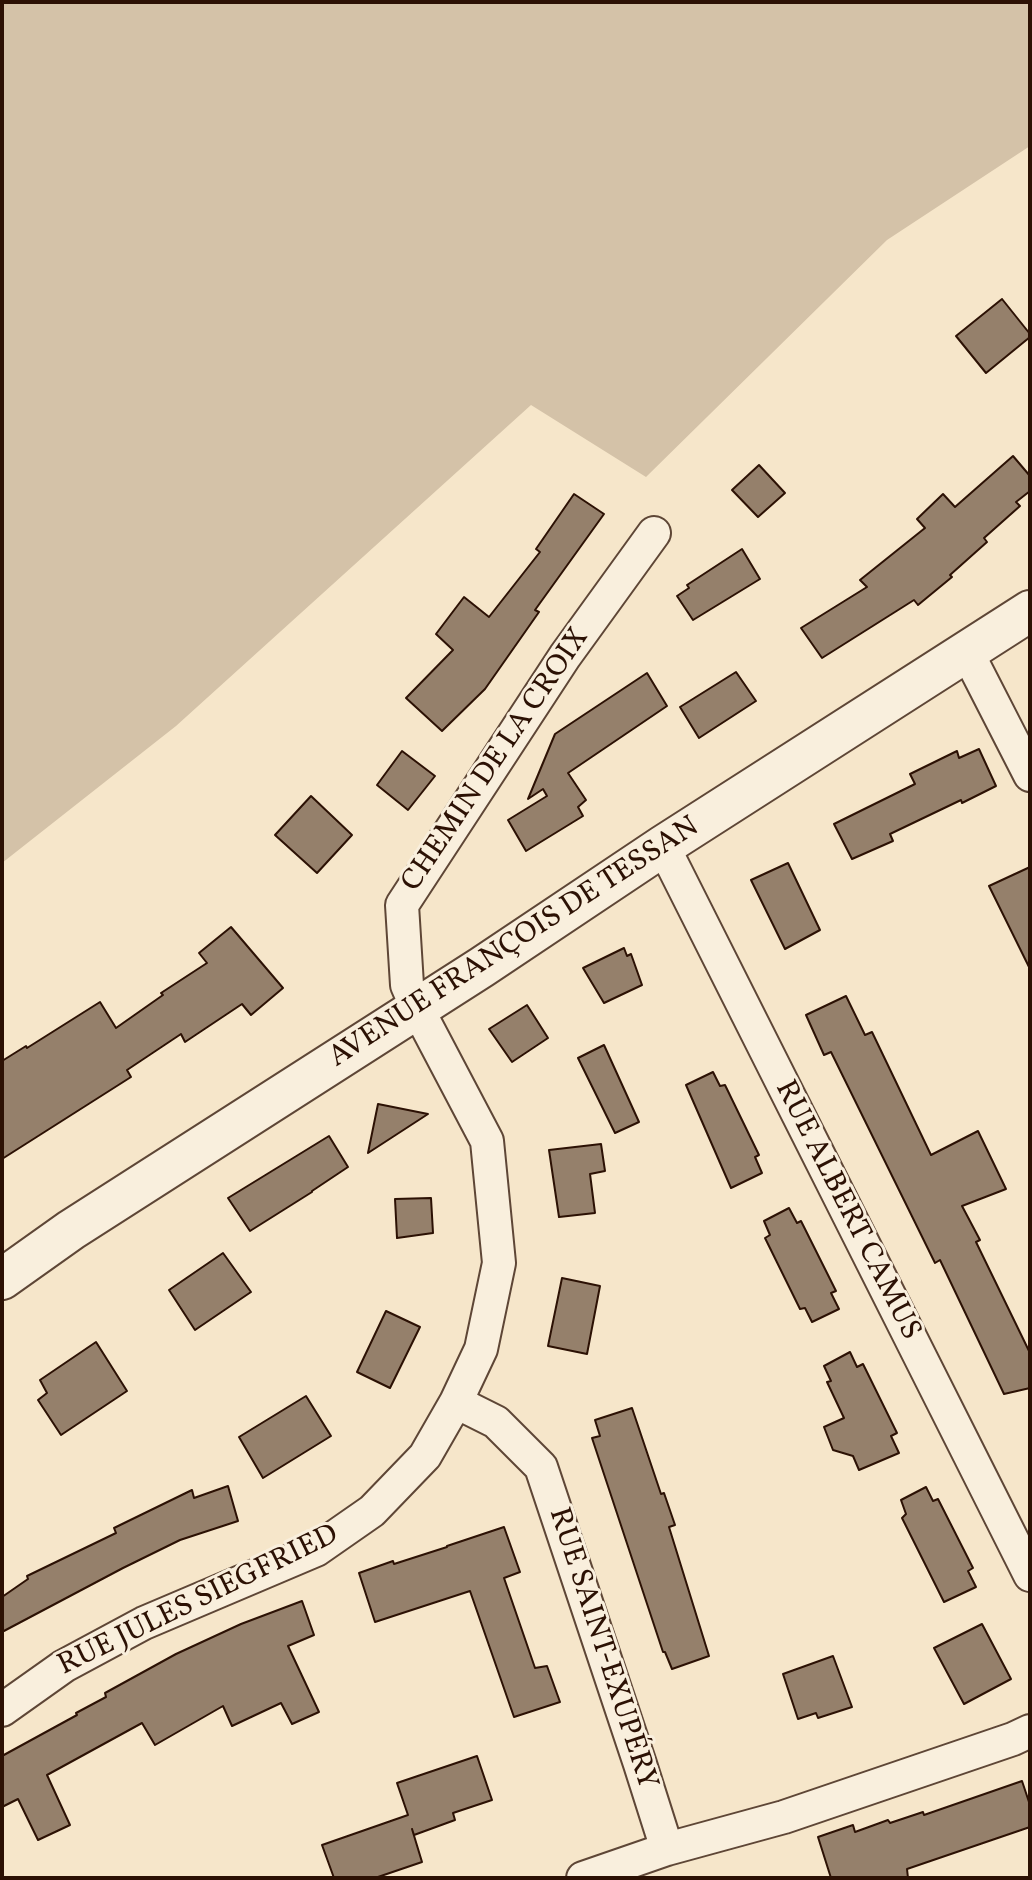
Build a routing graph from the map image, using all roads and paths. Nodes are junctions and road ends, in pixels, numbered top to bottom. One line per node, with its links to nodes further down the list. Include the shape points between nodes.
1 (654, 533): 6 (street, CHEMIN DE LA CROIX, via 565,656 402,905 407,985)
2 (1030, 611): 3 (street, AVENUE FRANÇOIS DE TESSAN)
3 (966, 650): 4 (street); 5 (street, AVENUE FRANÇOIS DE TESSAN)
4 (1030, 775)
5 (663, 846): 6 (street, AVENUE FRANÇOIS DE TESSAN); 9 (street, RUE ALBERT CAMUS)
6 (417, 1008): 7 (street, AVENUE FRANÇOIS DE TESSAN); 8 (street, RUE JULES SIEGFRIED, via 487,1141 498,1248 481,1349)
7 (2, 1279)
8 (456, 1402): 10 (street, RUE JULES SIEGFRIED, via 425,1456 372,1511 316,1550 144,1623 64,1666); 12 (street, RUE SAINT-EXUPÉRY, via 496,1422 541,1467)
9 (1030, 1575)
10 (2, 1710)
11 (1030, 1731): 12 (street, via 784,1817)
12 (667, 1849): 13 (street)
13 (583, 1878)

